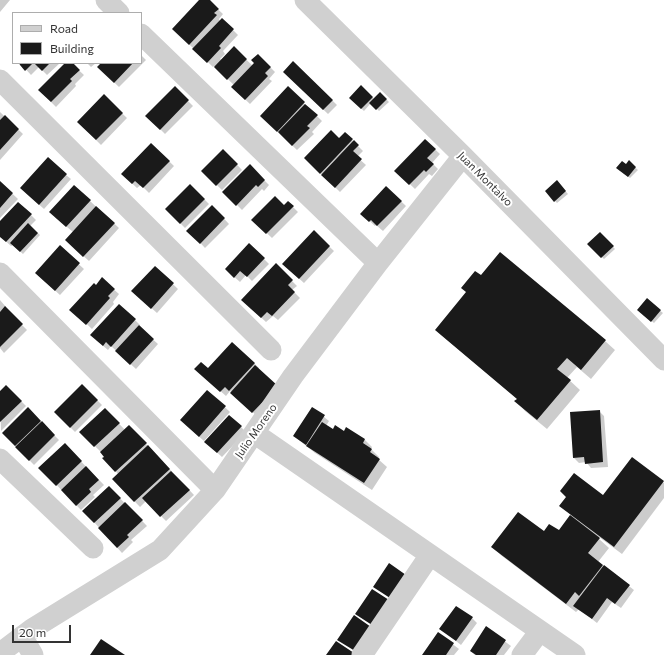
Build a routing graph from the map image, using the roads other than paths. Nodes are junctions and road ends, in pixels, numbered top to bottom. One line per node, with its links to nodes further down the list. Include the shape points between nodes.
1 (106, 0): 3 (street)
2 (305, 0): 6 (street, Juan Montalvo)
3 (118, 12)
4 (142, 35): 7 (street)
5 (0, 80): 9 (street)
6 (463, 156): 7 (street, Julio Moreno); 10 (street, Juan Montalvo)
7 (378, 262): 11 (street, Julio Moreno)
8 (0, 273): 13 (street)
9 (271, 350)
10 (664, 360)
11 (254, 433): 13 (street, Julio Moreno); 15 (street)
12 (0, 459): 14 (street)
13 (215, 490): 17 (street, Julio Moreno, via 160,550)
14 (93, 548)
15 (430, 555): 16 (street); 20 (street)
16 (540, 631): 21 (street); 22 (street)
17 (22, 636): 18 (street, Julio Moreno); 19 (street)
18 (0, 653)
19 (33, 655)
20 (362, 655)
21 (522, 655)
22 (575, 655)

